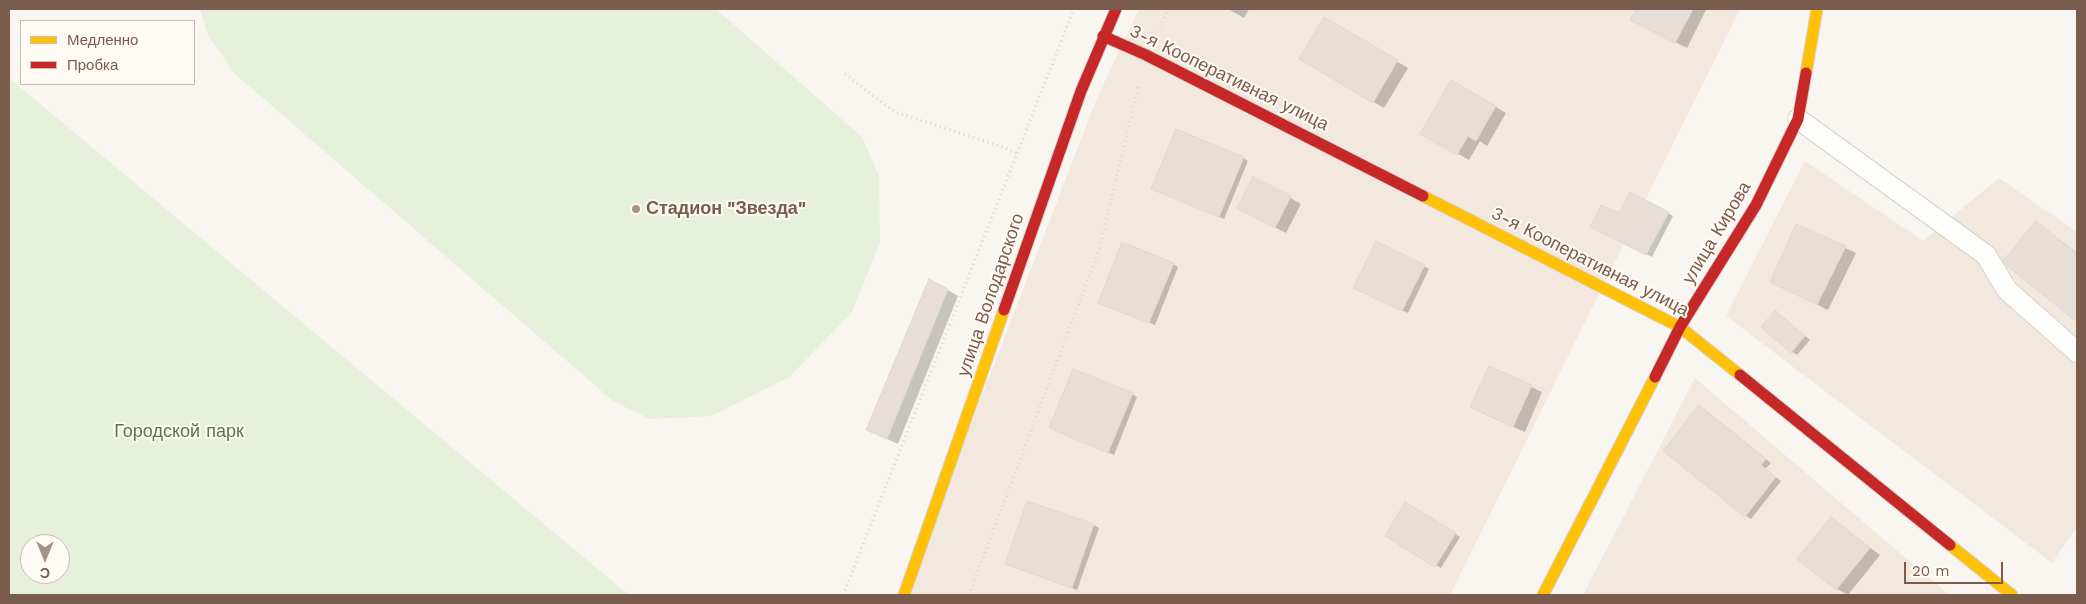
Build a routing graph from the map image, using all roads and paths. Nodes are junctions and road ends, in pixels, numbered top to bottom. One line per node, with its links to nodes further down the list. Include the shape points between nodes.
1 (1074, 9): 9 (path)
2 (1116, 9): 5 (street, улица Володарского)
3 (1168, 9): 6 (path)
4 (1817, 9): 8 (street, улица Кирова)
5 (1103, 36): 6 (street, 3-я Кооперативная улица); 13 (street, улица Володарского)
6 (1146, 55): 10 (street, 3-я Кооперативная улица); 14 (path, via 1099,250)
7 (845, 74): 9 (path, via 895,112)
8 (1798, 119): 10 (street, улица Кирова, via 1756,205); 11 (lane, via 1986,255 2007,290)
9 (1016, 154): 12 (path)
10 (1680, 327): 15 (street, улица Кирова); 16 (street, 3-я Кооперативная улица)
11 (2077, 352)
12 (843, 595)
13 (904, 595)
14 (969, 595)
15 (1543, 595)
16 (2012, 595)

